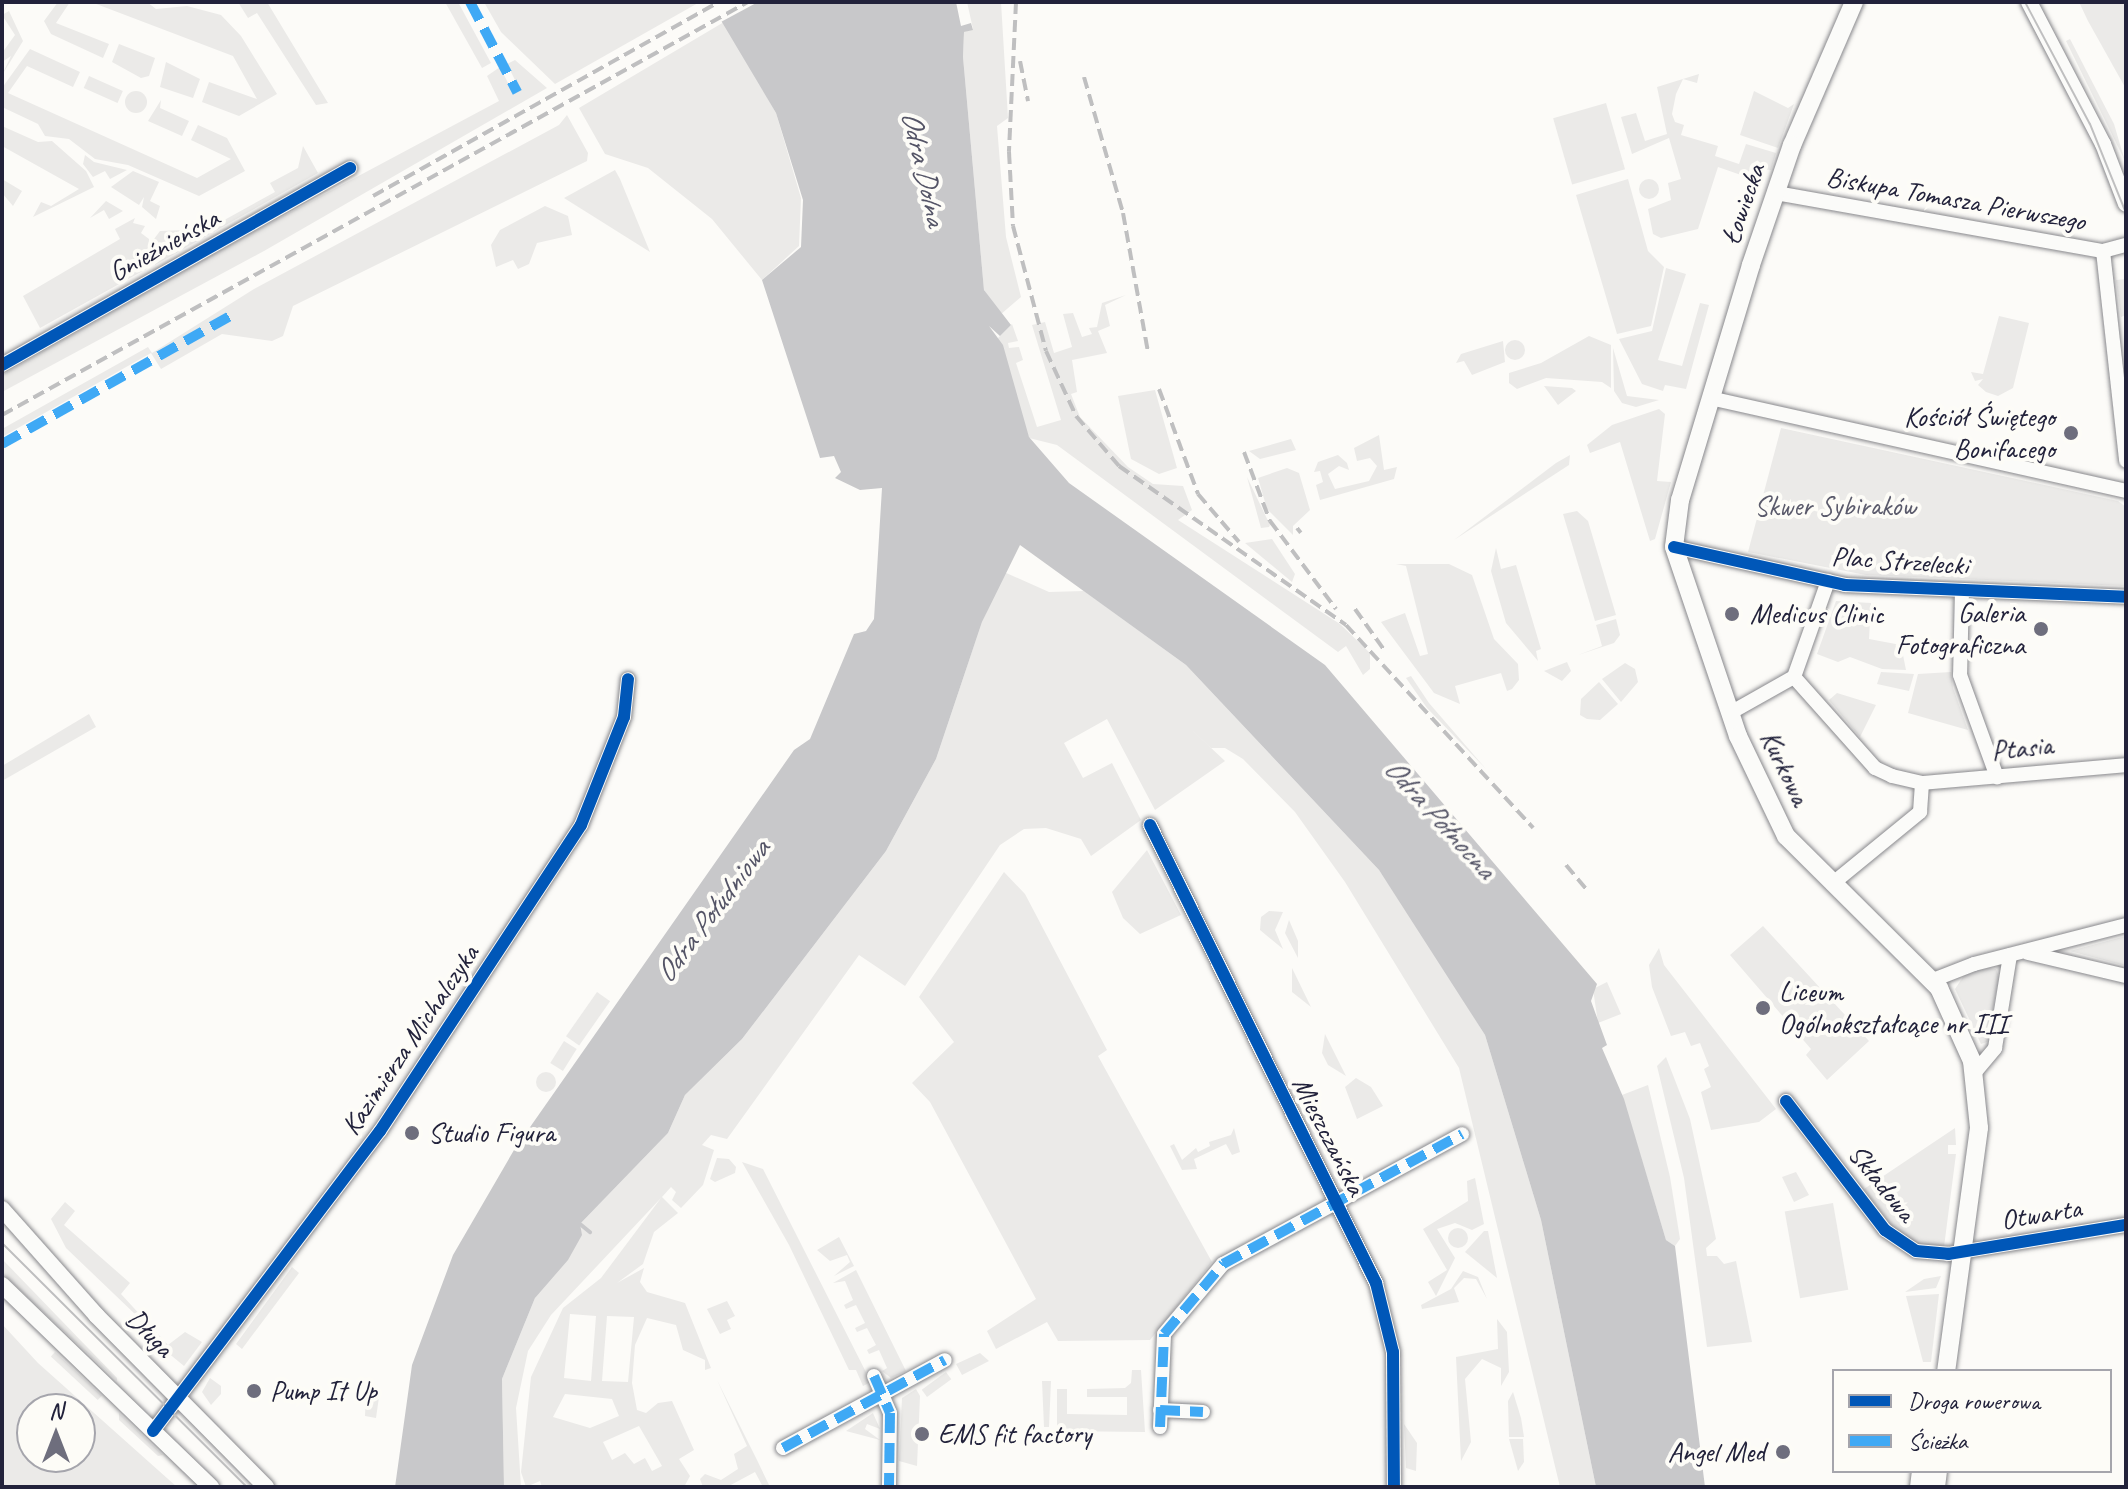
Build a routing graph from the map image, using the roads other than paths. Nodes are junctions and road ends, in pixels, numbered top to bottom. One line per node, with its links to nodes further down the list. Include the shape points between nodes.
1 (1854, 2): 4 (main road, Łowiecka)
2 (2029, 2): 5 (street, via 2098,132)
3 (350, 168): 8 (street, Gnieźnieńska)
4 (1776, 193): 7 (street, Biskupa Tomasza Pierwszego); 9 (main road, Łowiecka)
5 (2126, 204)
6 (2126, 245): 7 (street, Biskupa Tomasza Pierwszego)
7 (2103, 251): 11 (street)
8 (2, 365)
9 (1710, 398): 10 (main road, Łowiecka); 12 (street)
10 (1701, 430): 13 (main road, Kurkowa, via 1680,500)
11 (2126, 461)
12 (2126, 491)
13 (1674, 547): 14 (street, Plac Strzelecki); 19 (main road, Kurkowa)
14 (1828, 581): 15 (street, Plac Strzelecki); 17 (street, Plac Strzelecki)
15 (1962, 590): 16 (street, Plac Strzelecki); 21 (street, via 1960,675)
16 (2126, 597)
17 (1794, 677): 19 (street); 22 (street, Ptasia, via 1875,768)
18 (628, 679): 42 (street, Kazimierza Michalczyka, via 624,717 581,825 380,1131)
19 (1730, 713): 24 (main road, Kurkowa, via 1786,836)
20 (2126, 765): 21 (street, Ptasia)
21 (1997, 777): 22 (street, Ptasia)
22 (1922, 783): 24 (street, via 1920,812)
23 (1150, 825): 33 (street, Mieszczańska)
24 (1832, 884): 29 (main road, Kurkowa)
25 (2126, 925): 26 (street)
26 (2027, 953): 27 (street); 28 (street)
27 (2010, 955): 29 (street); 30 (street, via 1995,1048)
28 (2126, 976)
29 (1937, 978): 30 (main road, Kurkowa)
30 (1976, 1071): 36 (main road, Kurkowa, via 1979,1128)
31 (1786, 1101): 36 (street, Składowa, via 1897,1242 1929,1255)
32 (1462, 1134): 33 (street)
33 (1337, 1205): 43 (street, via 1223,1264 1164,1334); 51 (street, Mieszczańska, via 1376,1283 1391,1328)
34 (2, 1209): 42 (street, Długa)
35 (2126, 1225): 36 (street, Otwarta)
36 (1964, 1252): 39 (main road, Kurkowa)
37 (2, 1285): 46 (street)
38 (945, 1360): 41 (street)
39 (1946, 1369)
40 (874, 1376): 41 (street)
41 (883, 1395): 47 (street); 50 (street, via 890,1413)
42 (178, 1400): 46 (street, Kazimierza Michalczyka); 49 (street, Długa)
43 (1160, 1410): 44 (street); 45 (street)
44 (1203, 1412)
45 (1160, 1427)
46 (153, 1431): 48 (street)
47 (783, 1448)
48 (211, 1487)
49 (266, 1487)
50 (889, 1487)
51 (1394, 1487)

